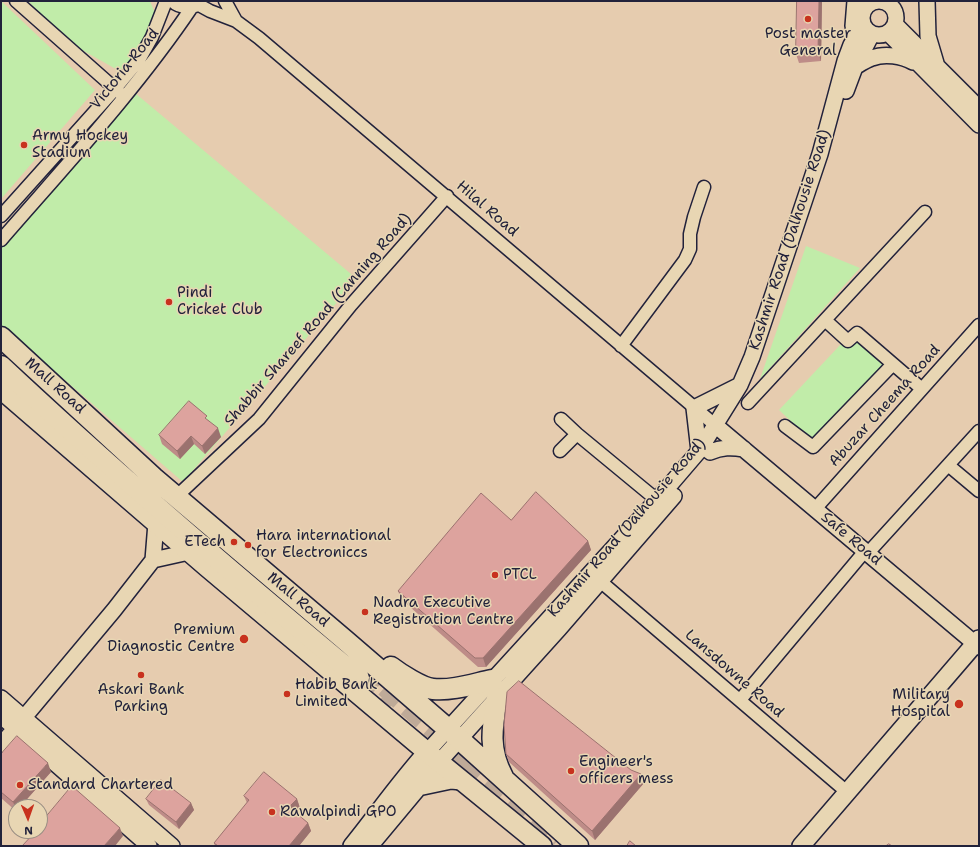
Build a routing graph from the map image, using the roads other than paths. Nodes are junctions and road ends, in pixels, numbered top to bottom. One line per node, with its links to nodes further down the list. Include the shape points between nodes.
1 (16, 1): 16 (street)
2 (166, 1): 16 (street, Victoria Road, via 149,43 139,60)
3 (172, 1): 8 (street, Hilal Road, via 183,7)
4 (225, 1): 9 (street, Hilal Road)
5 (855, 1): 12 (street)
6 (927, 1): 14 (street, via 928,36)
7 (882, 3): 10 (street, via 865,8 863,12); 11 (street, via 896,18)
8 (199, 4): 9 (street, Hilal Road); 17 (street, Victoria Road)
9 (236, 21): 21 (street, Hilal Road, via 260,38)
10 (868, 29): 11 (street, via 880,36); 12 (street, Kashmir Road (Dalhousie Road)); 15 (street, Kashmir Road (Dalhousie Road))
11 (892, 29): 13 (street); 14 (street)
12 (851, 45): 31 (street, Kashmir Road (Dalhousie Road), via 820,154 752,357)
13 (920, 66): 15 (street, via 904,57 886,56 872,58); 19 (street)
14 (938, 66): 18 (street)
15 (855, 67): 38 (street, Kashmir Road (Dalhousie Road), via 765,343 747,388)
16 (115, 89): 17 (street); 23 (street, Victoria Road)
17 (125, 97): 24 (street, Victoria Road)
18 (979, 108)
19 (979, 125)
20 (704, 187): 28 (street, via 694,217 690,249 685,260)
21 (447, 196): 28 (street, Hilal Road); 46 (street, Shabbir Shareef Road (Canning Road), via 351,306 258,419)
22 (925, 212): 25 (street)
23 (1, 216)
24 (1, 240)
25 (825, 320): 29 (street, via 848,341 857,332); 34 (street)
26 (979, 325): 33 (street, Abuzar Cheema Road)
27 (1, 338): 46 (highway, Mall Road)
28 (621, 346): 35 (street, Hilal Road)
29 (893, 364): 33 (street); 37 (street, via 814,447)
30 (1, 366): 56 (highway, Mall Road, via 238,578)
31 (740, 385): 35 (street); 38 (street, Kashmir Road (Dalhousie Road))
32 (1, 389): 49 (main road)
33 (922, 389): 48 (street, Abuzar Cheema Road)
34 (748, 403)
35 (694, 408): 38 (street, Hilal Road); 43 (street)
36 (561, 419): 40 (street)
37 (785, 426)
38 (719, 428): 41 (street, Safe Road); 43 (street, Kashmir Road (Dalhousie Road))
39 (979, 431): 44 (street)
40 (576, 434): 42 (street); 47 (street)
41 (744, 449): 43 (street, via 730,447); 48 (street, Safe Road)
42 (560, 451)
43 (704, 452): 47 (street, Kashmir Road (Dalhousie Road)); 53 (street, Kashmir Road (Dalhousie Road))
44 (948, 465): 45 (street); 51 (street)
45 (979, 491)
46 (177, 496): 54 (highway, Mall Road)
47 (656, 500): 57 (street, Kashmir Road (Dalhousie Road))
48 (815, 509): 51 (street, Safe Road)
49 (156, 523): 50 (main road); 52 (street)
50 (189, 552): 52 (street); 63 (main road)
51 (867, 552): 55 (street, Safe Road); 59 (street)
52 (153, 560): 61 (street)
53 (600, 581): 57 (street, Kashmir Road (Dalhousie Road)); 59 (street, Lansdowne Road)
54 (346, 641): 57 (highway, via 373,655 403,676 432,689); 62 (highway, Mall Road)
55 (978, 645): 70 (main road); 78 (main road)
56 (359, 678)
57 (494, 689): 62 (street, Kashmir Road (Dalhousie Road)); 68 (highway, via 493,753)
58 (1, 698): 61 (street)
59 (740, 700): 70 (street, Lansdowne Road)
60 (1, 716): 61 (street)
61 (20, 723): 64 (street); 71 (street); 72 (street)
62 (454, 734): 65 (street, Kashmir Road (Dalhousie Road)); 68 (highway, Mall Road)
63 (408, 736): 65 (main road); 66 (main road, via 408,766)
64 (1, 745)
65 (433, 757): 66 (main road, Kashmir Road (Dalhousie Road)); 67 (main road); 69 (main road, Kashmir Road (Dalhousie Road))
66 (405, 776): 73 (main road, Kashmir Road (Dalhousie Road))
67 (462, 781): 69 (main road, via 451,780); 75 (main road)
68 (505, 781): 76 (highway, Mall Road)
69 (418, 787): 74 (main road, Kashmir Road (Dalhousie Road))
70 (847, 792): 77 (main road)
71 (149, 846)
72 (172, 846)
73 (352, 846)
74 (369, 846)
75 (542, 846)
76 (578, 846)
77 (801, 846)
78 (812, 846)

